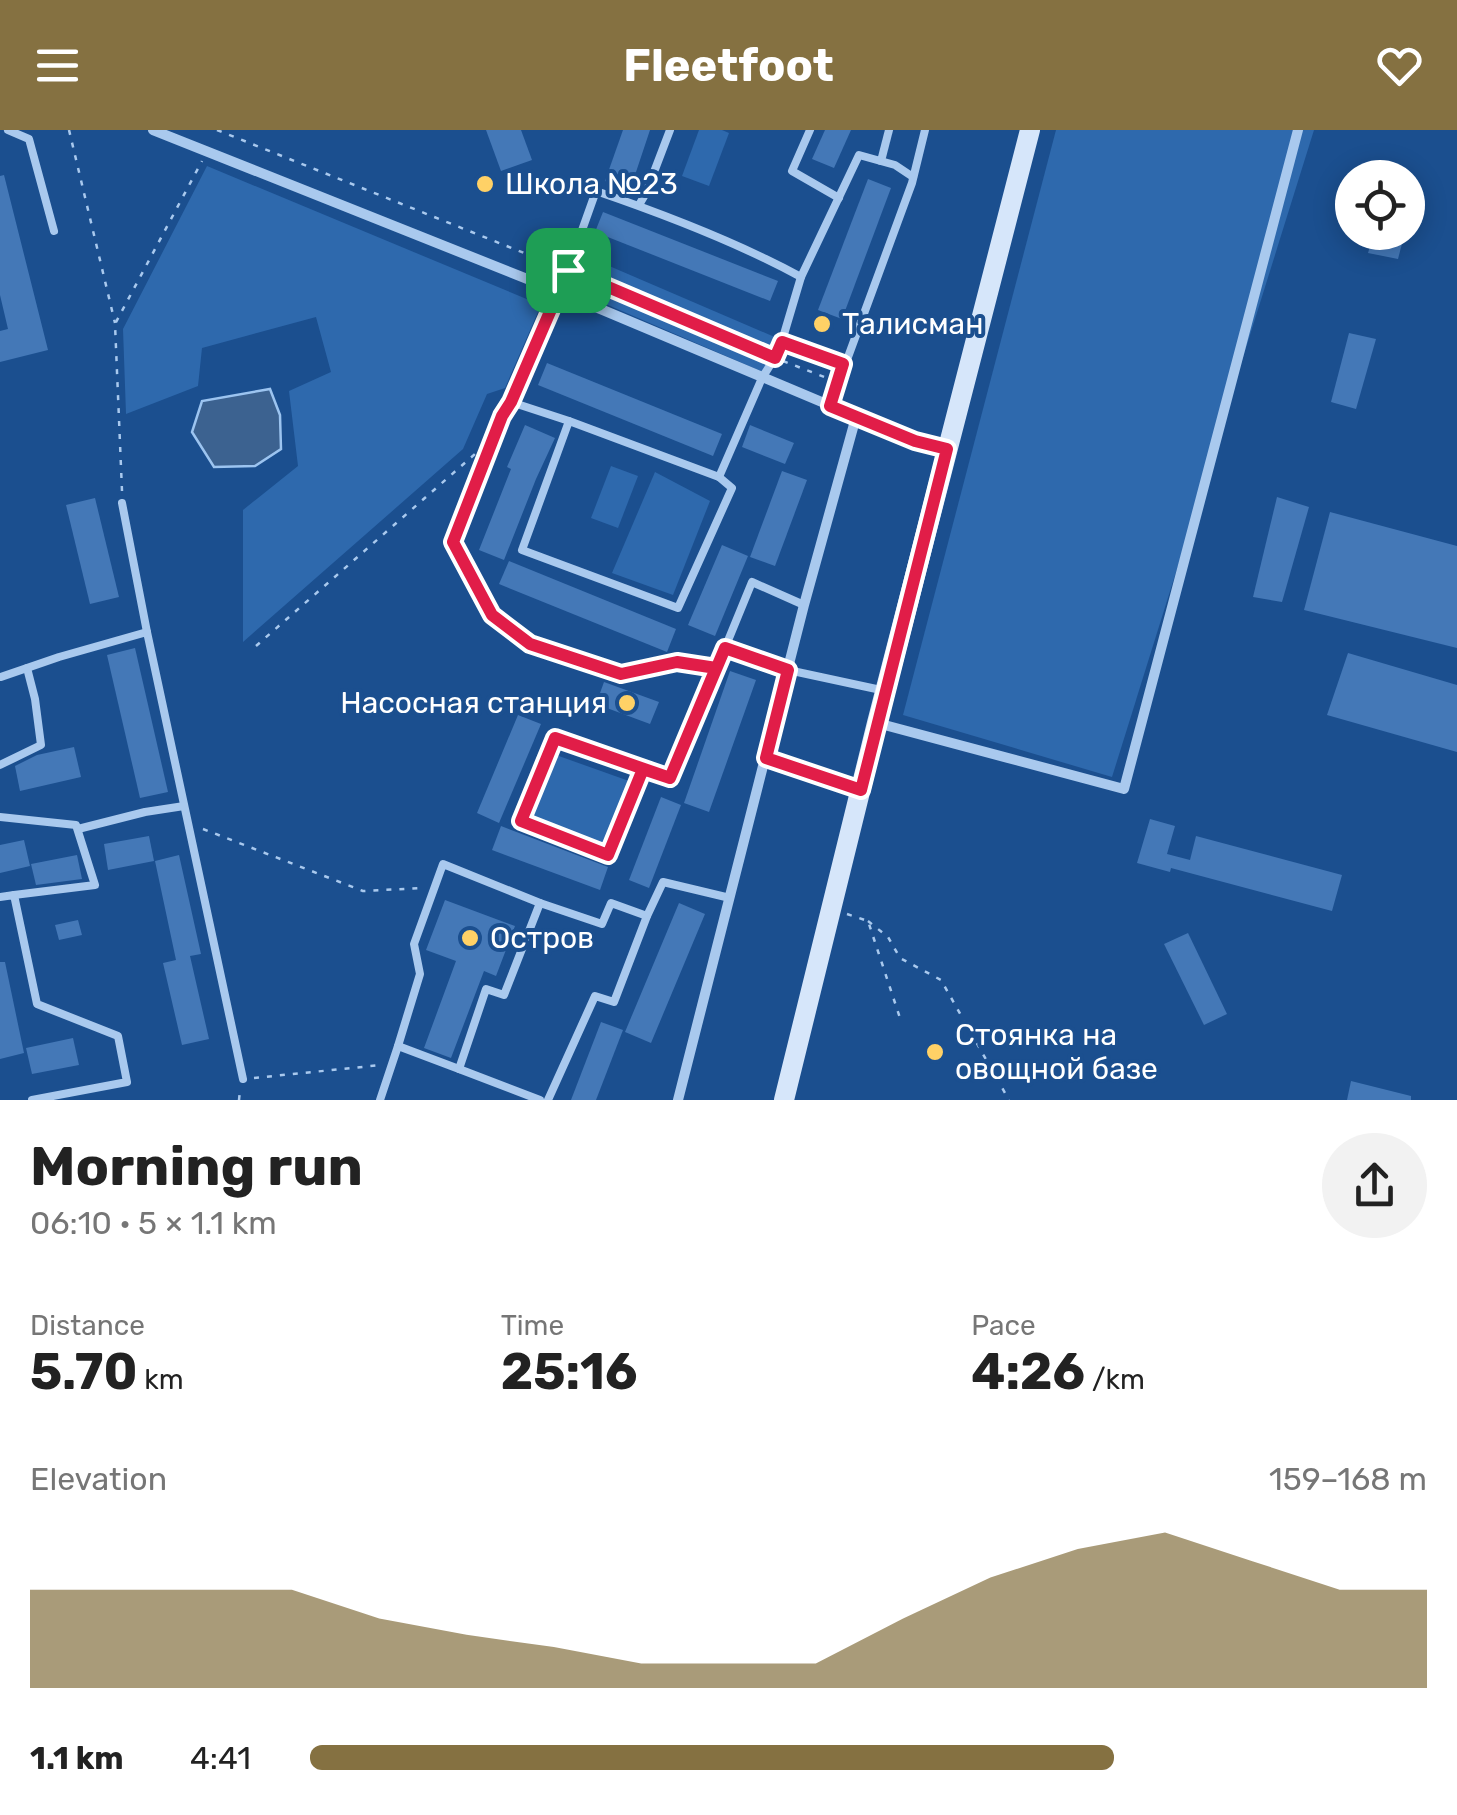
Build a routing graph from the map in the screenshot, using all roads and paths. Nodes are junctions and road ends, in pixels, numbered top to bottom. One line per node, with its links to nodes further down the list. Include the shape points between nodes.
1 (8, 130): 16 (lane, via 29,139)
2 (69, 130): 20 (path)
3 (153, 130): 11 (street)
4 (217, 130): 17 (path)
5 (670, 130): 15 (lane)
6 (810, 130): 14 (lane, via 792,171)
7 (889, 130): 12 (lane)
8 (925, 130): 13 (lane)
9 (1030, 130): 30 (main road)
10 (1298, 130): 43 (street, via 1124,789)
11 (207, 152): 19 (street); 20 (path)
12 (881, 161): 13 (lane); 14 (lane, via 859,155)
13 (913, 177): 23 (lane)
14 (839, 198): 18 (lane)
15 (638, 205): 17 (lane, via 596,191); 18 (lane)
16 (54, 231)
17 (568, 270): 19 (lane); 22 (path)
18 (801, 277): 21 (lane)
19 (560, 292): 24 (street); 26 (lane)
20 (115, 324): 33 (path)
21 (782, 342): 22 (lane); 23 (lane)
22 (775, 358): 24 (lane); 25 (path)
23 (843, 364): 25 (lane)
24 (762, 378): 27 (street); 32 (lane)
25 (838, 382): 27 (lane)
26 (511, 402): 29 (lane); 31 (lane)
27 (830, 406): 28 (street)
28 (856, 417): 30 (street); 34 (street)
29 (570, 421): 32 (lane); 32 (lane, via 522,550 678,608 732,488)
30 (947, 449): 42 (main road)
31 (487, 454): 36 (path, via 474,454); 39 (lane, via 453,542 492,615 530,644 621,674 677,662)
32 (719, 477)
33 (122, 503): 35 (lane)
34 (804, 605): 37 (lane, via 752,582); 40 (street)
35 (147, 632): 38 (lane); 48 (lane)
36 (256, 646)
37 (725, 648): 39 (lane); 40 (lane)
38 (27, 668): 41 (lane); 45 (lane, via 41,745)
39 (716, 668): 46 (lane, via 670,778)
40 (788, 670): 42 (lane); 44 (street)
41 (0, 676)
42 (886, 691): 43 (main road)
43 (878, 723): 47 (main road)
44 (766, 758): 47 (path); 55 (street)
45 (0, 765)
46 (643, 769): 46 (lane, via 608,855 521,821 555,738)
47 (861, 790): 57 (main road)
48 (184, 806): 50 (lane); 51 (lane)
49 (0, 817): 51 (lane)
50 (188, 823): 52 (path, via 363,892); 64 (lane)
51 (78, 829): 53 (lane, via 95,885)
52 (434, 887): 56 (lane, via 443,864); 61 (lane, via 414,944 420,974)
53 (14, 895): 54 (lane); 65 (lane, via 37,1004 118,1036 127,1082)
54 (0, 897)
55 (730, 898): 58 (lane, via 663,882); 69 (street)
56 (540, 903): 58 (lane, via 602,924 612,903); 63 (lane, via 504,995 486,990)
57 (832, 908): 59 (path); 70 (main road)
58 (647, 916): 68 (lane, via 614,1002 594,996)
59 (868, 921): 60 (path); 71 (path, via 900,958 941,980)
60 (900, 1018)
61 (398, 1046): 62 (lane); 63 (lane)
62 (392, 1064): 64 (path); 66 (lane)
63 (459, 1069): 67 (lane)
64 (243, 1079)
65 (32, 1100)
66 (380, 1100)
67 (540, 1100)
68 (548, 1100)
69 (678, 1100)
70 (784, 1100)
71 (1009, 1100)

